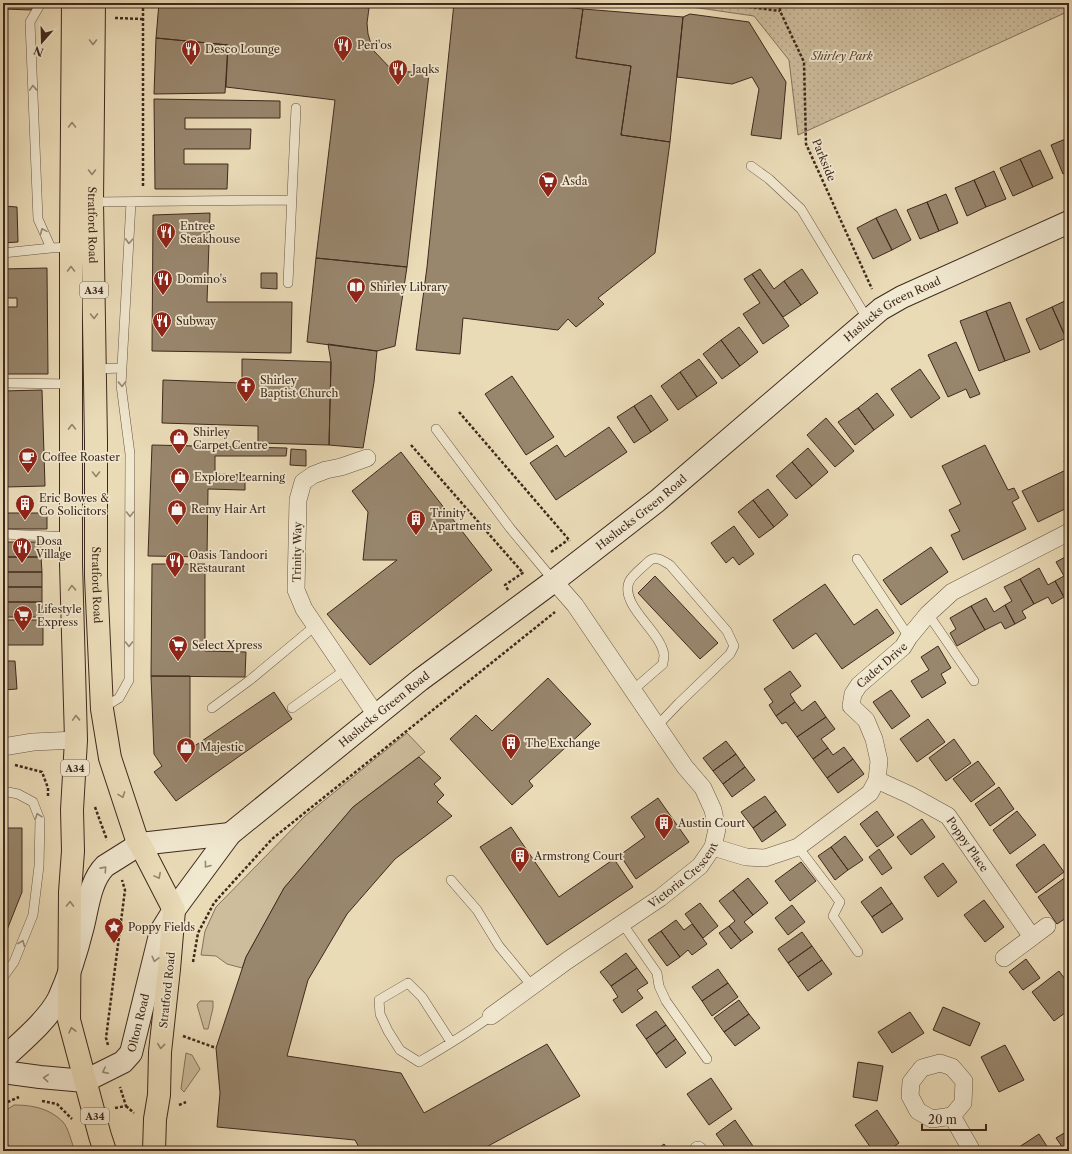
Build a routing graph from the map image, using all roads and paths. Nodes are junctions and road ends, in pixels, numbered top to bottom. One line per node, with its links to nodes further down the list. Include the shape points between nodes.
1 (41, 3): 13 (lane, one-way to 1, via 38,219 30,22)
2 (73, 3): 13 (highway, Stratford Road / A34, one-way to 2)
3 (94, 3): 10 (highway, Stratford Road / A34, one-way to 10)
4 (719, 3): 6 (path)
5 (780, 3): 6 (path)
6 (780, 11): 16 (path, Parkside, via 804,62 806,144)
7 (296, 108): 9 (lane)
8 (751, 166): 16 (lane, via 801,209)
9 (291, 200): 11 (lane); 15 (lane)
10 (92, 202): 11 (lane); 18 (highway, Stratford Road / A34, one-way to 18)
11 (131, 202): 17 (lane, one-way to 17)
12 (1069, 223): 16 (street, Haslucks Green Road, via 902,297)
13 (61, 247): 14 (lane); 20 (highway, Stratford Road / A34, one-way to 13)
14 (3, 253)
15 (288, 283)
16 (874, 314): 31 (street, Haslucks Green Road, via 657,501)
17 (122, 368): 18 (lane); 39 (lane, one-way to 39, via 121,385 130,454 129,680 119,698)
18 (95, 369): 39 (highway, Stratford Road / A34, one-way to 39, via 96,577)
19 (3, 383): 20 (lane)
20 (71, 384): 27 (highway, Stratford Road / A34, one-way to 20)
21 (459, 412): 28 (path)
22 (436, 429): 31 (lane, via 510,528)
23 (411, 445): 30 (path)
24 (366, 458): 34 (street, Trinity Way, via 340,468 326,470 303,482 298,500 296,590)
25 (1069, 532): 33 (street, Cadet Drive, via 952,592)
26 (3, 534): 27 (lane)
27 (72, 537): 45 (highway, Stratford Road / A34, one-way to 27)
28 (568, 540)
29 (857, 559): 35 (lane)
30 (523, 573)
31 (554, 581): 32 (street, Victoria Crescent); 42 (street, Haslucks Green Road)
32 (570, 600): 38 (street, Victoria Crescent); 64 (path, via 272,839 214,903 198,933)
33 (928, 614): 35 (street, Cadet Drive); 37 (lane)
34 (315, 626): 36 (street, Trinity Way); 40 (lane)
35 (909, 637): 48 (street, Cadet Drive, via 904,647 859,685 853,694 851,706 866,720 874,739 879,761)
36 (346, 670): 41 (lane); 42 (street, Trinity Way)
37 (974, 681)
38 (633, 690): 43 (street, Victoria Crescent); 43 (lane, via 663,664 664,655 657,639 631,602 629,580 651,559 659,558 670,565 727,631 734,646 730,654)
39 (102, 708): 44 (highway, Stratford Road / A34)
40 (212, 708)
41 (292, 708)
42 (376, 715): 52 (street, Haslucks Green Road)
43 (657, 726): 54 (street, Victoria Crescent, via 706,793 717,829)
44 (107, 738): 45 (highway); 53 (highway, Stratford Road / A34, one-way to 53, via 110,758 136,840)
45 (76, 740): 46 (street, via 33,742); 65 (highway, Stratford Road / A34, one-way to 45)
46 (3, 747)
47 (12, 764): 50 (path, via 42,772 48,788)
48 (877, 780): 55 (street, Cadet Drive, via 870,793); 61 (street, Poppy Place, via 948,816)
49 (3, 791): 66 (lane, one-way to 49, via 14,962 33,915 39,866 40,820 33,802 18,794)
50 (48, 802)
51 (94, 802): 56 (path)
52 (230, 834): 53 (street); 58 (street, Haslucks Green Road, one-way to 58)
53 (140, 844): 56 (street); 58 (highway, Stratford Road / A34, one-way to 58)
54 (713, 847): 55 (street, Cadet Drive, via 746,857 765,858); 59 (street, Victoria Crescent, via 700,866 660,898)
55 (798, 847): 62 (lane, via 840,902 833,916)
56 (114, 860): 65 (street, one-way to 56, via 93,886 102,869); 76 (path, via 125,890 106,1038)
57 (451, 880): 67 (lane, via 477,910 499,946)
58 (174, 910): 76 (street, Olton Road, one-way to 76, via 162,931 131,1053); 85 (highway, Stratford Road / A34, one-way to 85, via 160,1052)
59 (622, 923): 67 (street, Victoria Crescent); 75 (lane, via 657,973 659,986 666,1001)
60 (1047, 926): 61 (street)
61 (1032, 937): 63 (street)
62 (858, 952)
63 (1004, 958)
64 (192, 970)
65 (69, 971): 74 (street, via 58,999 41,1023); 78 (highway, Stratford Road / A34, one-way to 65, via 70,1020)
66 (3, 977)
67 (532, 986): 68 (street, Victoria Crescent)
68 (491, 1016): 72 (lane)
69 (184, 1029): 70 (path)
70 (182, 1036): 71 (path); 73 (path)
71 (182, 1042)
72 (451, 1042): 72 (lane, via 419,1062 400,1050 380,1014 379,1000 408,983 422,997)
73 (216, 1048)
74 (3, 1059)
75 (707, 1059)
76 (114, 1067): 78 (street, Olton Road, one-way to 78); 82 (path, via 126,1106)
77 (3, 1072): 78 (street, one-way to 77)
78 (85, 1081): 82 (highway, Stratford Road / A34)
79 (26, 1098): 81 (path, via 19,1097)
80 (38, 1100): 82 (path, via 57,1104 72,1120)
81 (3, 1104)
82 (94, 1113): 84 (highway, Stratford Road / A34)
83 (952, 1116): 86 (street)
84 (105, 1151)
85 (154, 1151)
86 (972, 1151)

